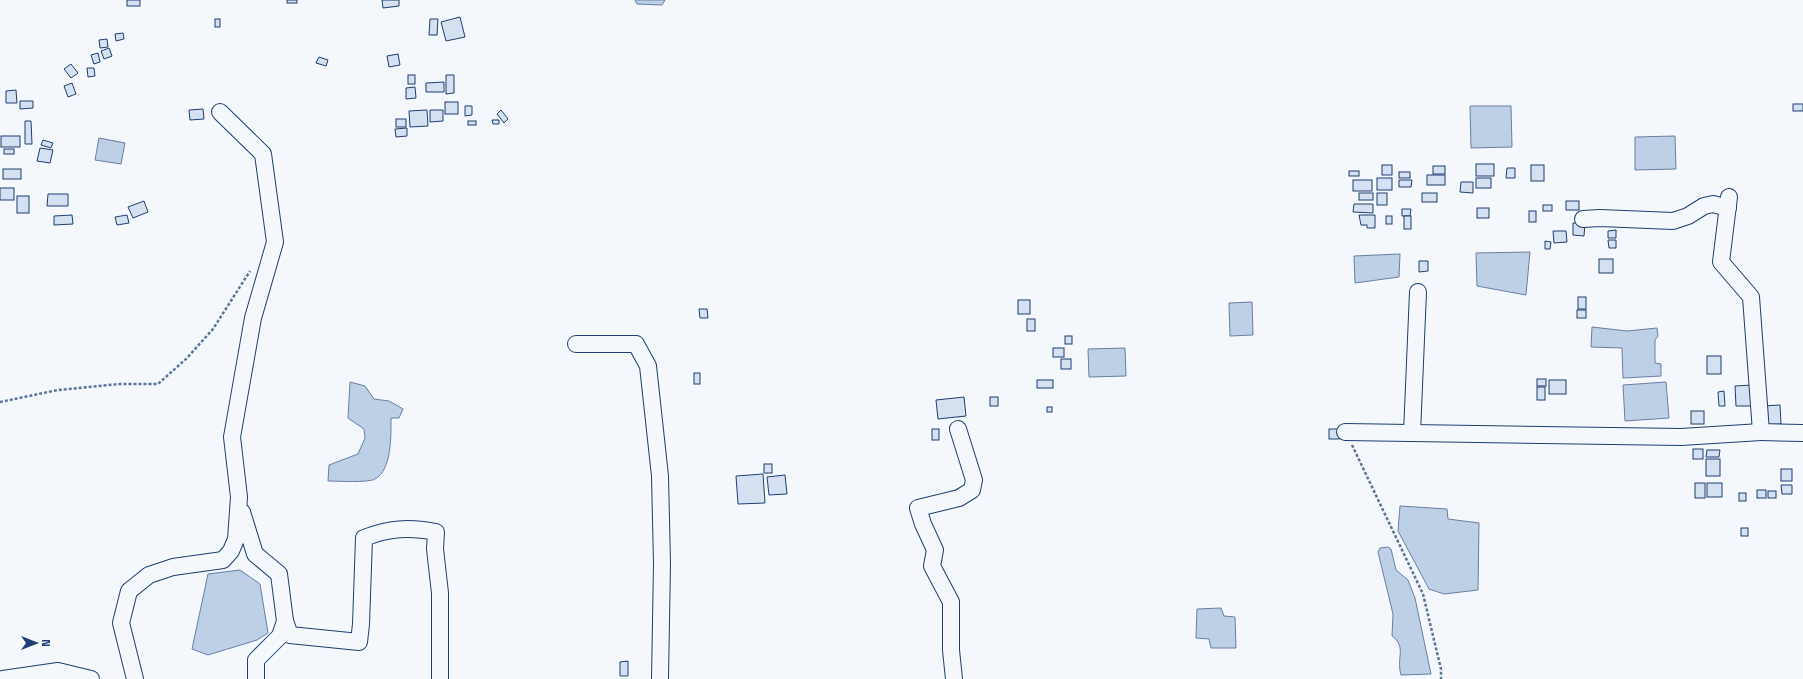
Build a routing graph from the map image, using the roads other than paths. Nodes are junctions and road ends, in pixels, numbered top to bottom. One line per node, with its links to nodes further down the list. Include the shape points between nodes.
1 (220, 112): 10 (street, via 263,154 275,242 253,318 232,437)
2 (1583, 219): 7 (street, via 1673,221 1688,216 1704,206 1728,202 1721,262 1751,297)
3 (1418, 292): 8 (street)
4 (576, 344): 18 (street, via 636,344 648,366 660,476)
5 (958, 429): 12 (street, via 974,480 972,490 959,498 918,508 935,550 932,566 950,602 950,650)
6 (1345, 432): 8 (street)
7 (1761, 432): 8 (street, via 1681,437); 9 (street)
8 (1412, 433)
9 (1803, 433)
10 (238, 497): 11 (street, via 255,554 279,574); 15 (street, via 236,538 231,551 223,560 173,567 149,575 129,591 121,623)
11 (285, 621): 16 (street, via 280,636 256,660); 17 (street, via 290,635 359,642 364,538 382,531 408,528 436,532 440,593)
12 (956, 678)
13 (3, 679): 14 (street, via 58,671)
14 (91, 679)
15 (135, 679)
16 (256, 679)
17 (440, 679)
18 (660, 679)

